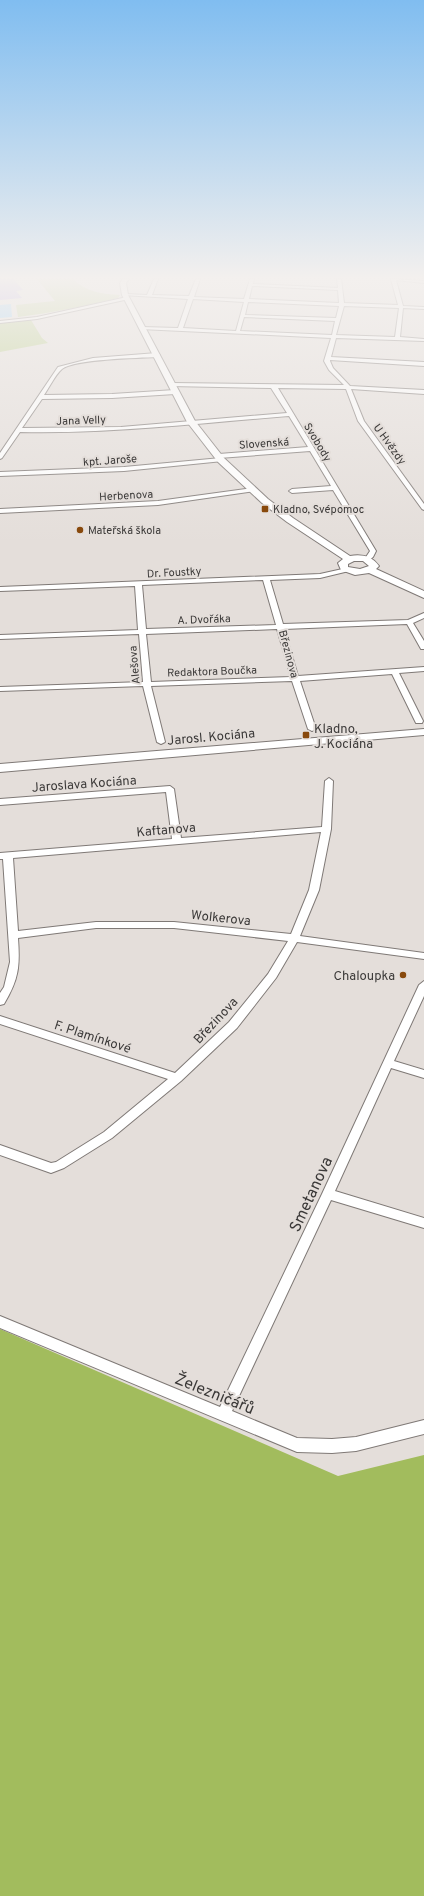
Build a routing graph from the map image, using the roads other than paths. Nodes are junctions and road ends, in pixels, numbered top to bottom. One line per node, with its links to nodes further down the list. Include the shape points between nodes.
1 (62, 367): 8 (street, via 56,372)
2 (163, 367): 6 (main road)
3 (330, 367): 5 (street)
4 (273, 387): 5 (street); 6 (street); 9 (street, Svobody)
5 (348, 387): 7 (street); 21 (street, U Hvězdy, via 361,421)
6 (174, 388): 8 (street, via 96,396); 10 (main road)
7 (424, 392)
8 (40, 397): 11 (street)
9 (290, 414): 10 (street, Jana Velly); 14 (street, Svobody)
10 (191, 422): 11 (street, Jana Velly, via 63,432); 16 (main road)
11 (19, 430): 13 (street)
12 (0, 442): 13 (street)
13 (10, 442): 15 (street)
14 (311, 449): 16 (street, Slovenská); 18 (street, Svobody)
15 (0, 457)
16 (220, 458): 17 (street, kpt. Jaroše, via 124,469); 19 (main road)
17 (0, 474)
18 (334, 488): 20 (street); 24 (street, Svobody, via 373,551)
19 (252, 490): 22 (street, Herbenova, via 187,501 134,506); 23 (main road, via 290,520)
20 (292, 491)
21 (424, 508)
22 (0, 511)
23 (349, 559): 24 (main road); 25 (main road, via 343,563)
24 (367, 560): 26 (main road, via 374,566)
25 (347, 570): 26 (main road); 27 (street, Dr. Foustky, via 320,576)
26 (370, 570): 30 (main road)
27 (266, 578): 28 (street, Dr. Foustky); 33 (street, Březinova)
28 (138, 584): 29 (street, Dr. Foustky); 34 (street, Alešova)
29 (0, 589)
30 (424, 595)
31 (424, 615): 32 (street)
32 (409, 622): 33 (street, A. Dvořáka); 36 (street)
33 (282, 627): 34 (street, A. Dvořáka); 39 (street, Březinova)
34 (143, 633): 35 (street, A. Dvořáka); 40 (street, Alešova)
35 (0, 637)
36 (424, 647)
37 (424, 669): 38 (street, Redaktora Boučka)
38 (395, 672): 39 (street, Redaktora Boučka); 42 (street)
39 (295, 679): 40 (street, Redaktora Boučka); 43 (street, Březinova)
40 (147, 685): 41 (street, Redaktora Boučka); 45 (street, Alešova)
41 (0, 689)
42 (419, 721)
43 (312, 729)
44 (424, 732): 46 (main road, Jarosl. Kociána)
45 (161, 742)
46 (0, 768)
47 (329, 781): 49 (street, Březinova)
48 (0, 802): 50 (street, Jaroslava Kociána, via 170,789)
49 (326, 829): 50 (street, Kaftanova); 53 (street, Březinova, via 314,890)
50 (177, 841): 51 (street, Kaftanova)
51 (4, 856): 52 (street)
52 (14, 935): 53 (street, Wolkerova, via 96,925 174,925); 56 (street, via 15,962 9,987)
53 (294, 938): 54 (street, Wolkerova); 60 (street, Březinova, via 272,976 233,1025)
54 (424, 956)
55 (424, 985): 58 (street, Smetanova)
56 (0, 1001)
57 (0, 1020): 60 (street, F. Plamínkové)
58 (387, 1063): 59 (street); 62 (street, Smetanova)
59 (424, 1074)
60 (177, 1078): 61 (street, Březinova, via 108,1135 60,1165 51,1168)
61 (0, 1150)
62 (328, 1194): 63 (street); 65 (street, Smetanova)
63 (424, 1223)
64 (0, 1322): 65 (street, Železničářů)
65 (223, 1415): 66 (street, Železničářů, via 297,1444 356,1444)
66 (424, 1427)

